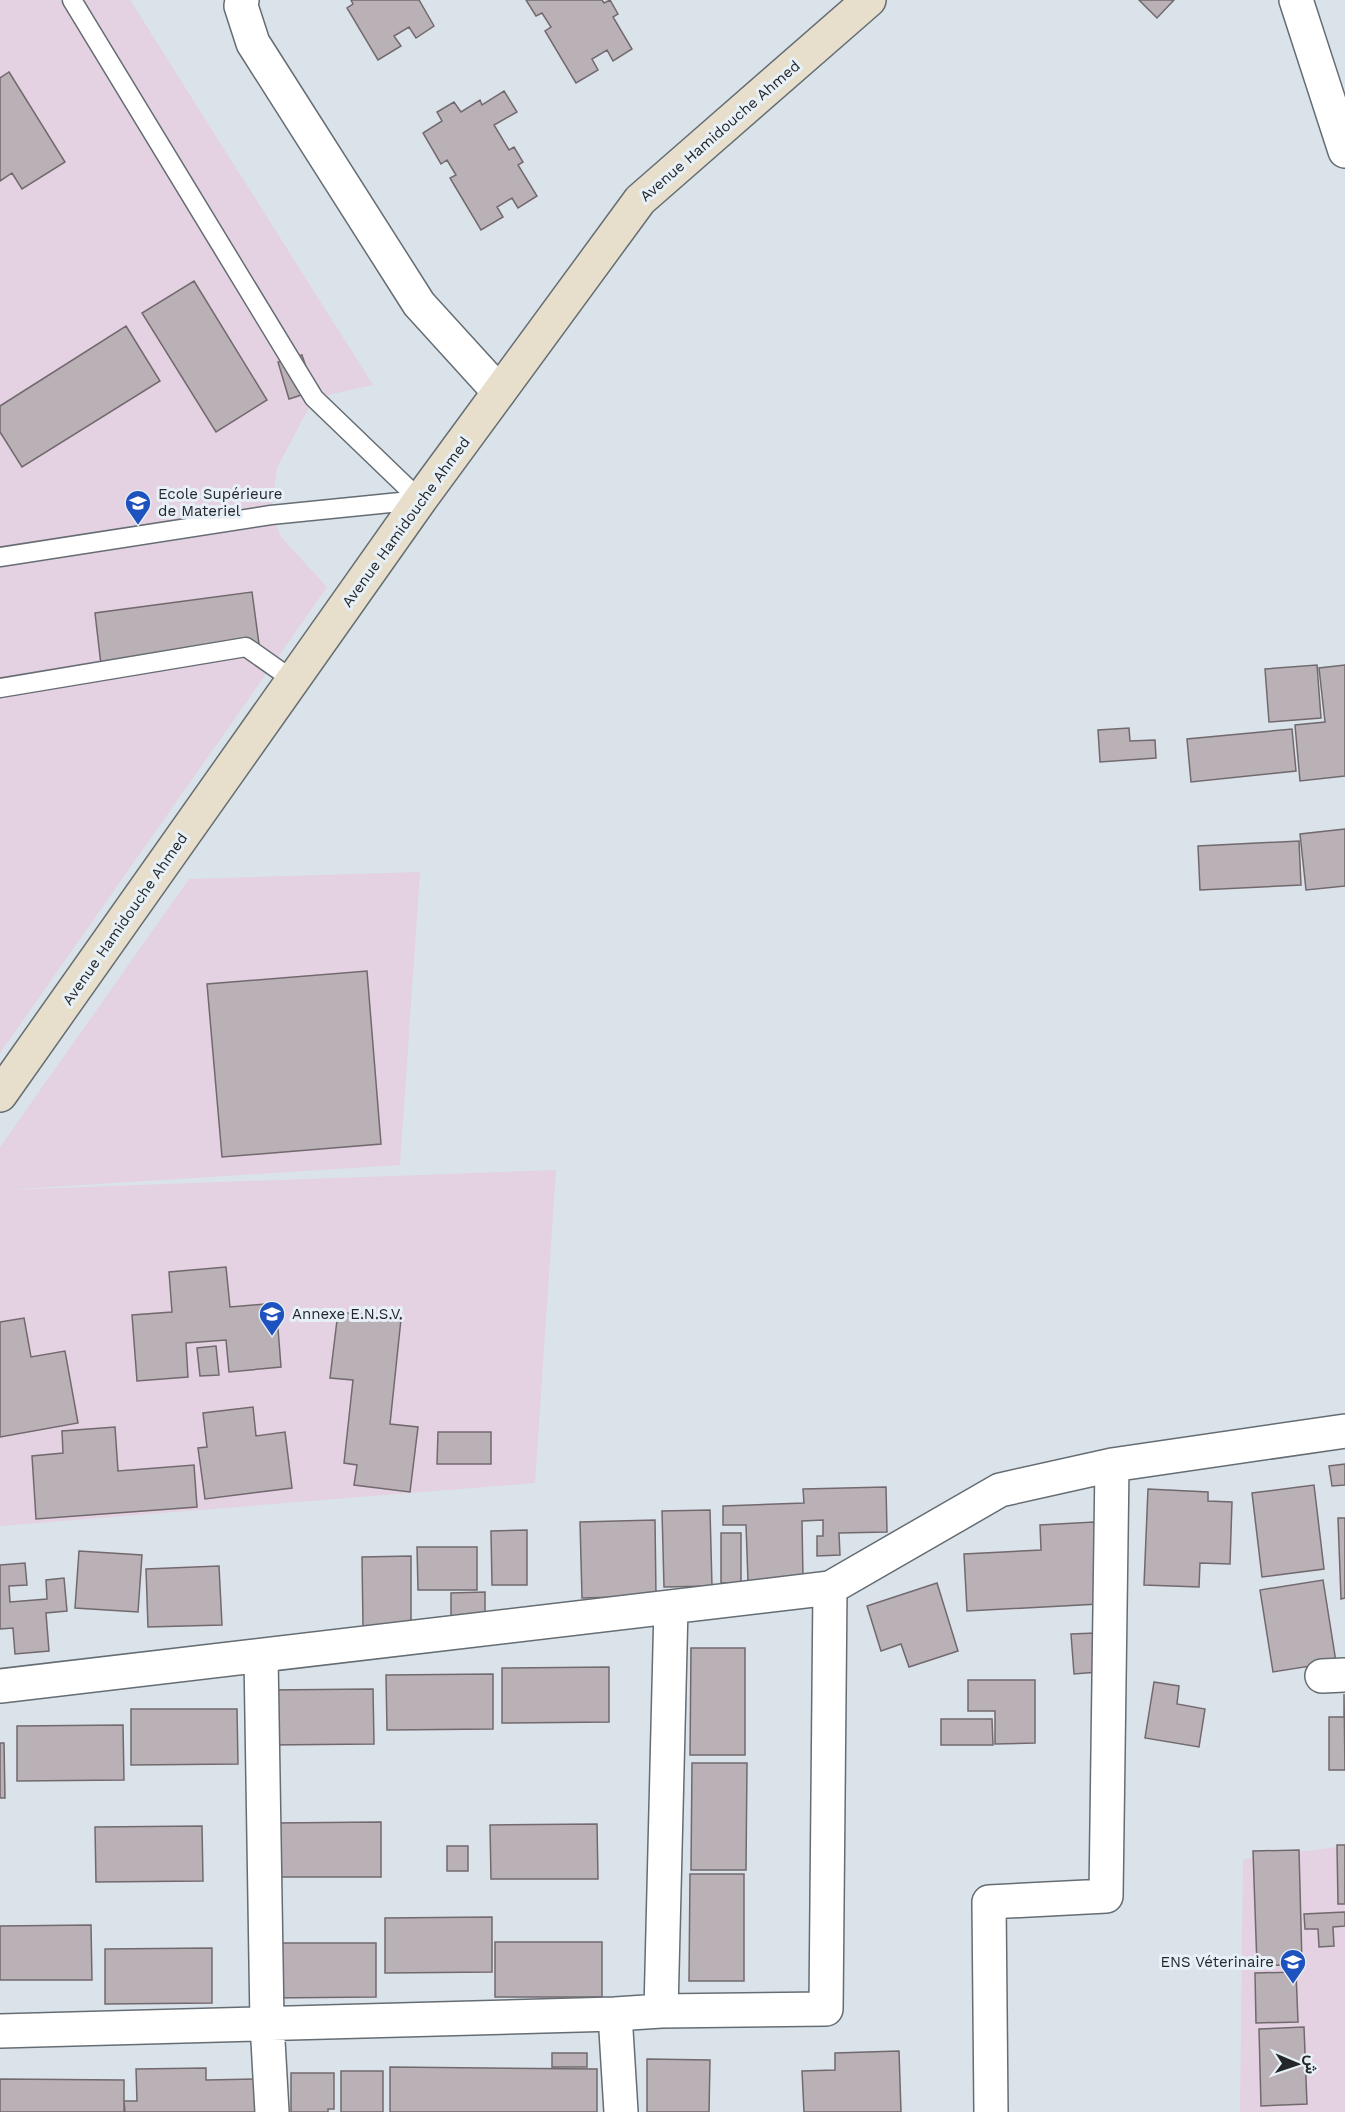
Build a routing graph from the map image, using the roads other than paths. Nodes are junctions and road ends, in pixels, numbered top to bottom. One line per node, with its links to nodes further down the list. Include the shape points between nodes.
1 (72, 0): 7 (lane, via 314,398)
2 (242, 0): 6 (street, via 252,43 419,304)
3 (869, 0): 6 (main road, Avenue Hamidouche Ahmed, via 640,200)
4 (1296, 0): 5 (street)
5 (1345, 151)
6 (499, 392): 7 (main road, Avenue Hamidouche Ahmed)
7 (420, 500): 8 (lane, via 271,515); 9 (main road, Avenue Hamidouche Ahmed)
8 (0, 557)
9 (293, 680): 10 (lane, via 246,647); 11 (main road, Avenue Hamidouche Ahmed)
10 (0, 688)
11 (0, 1095)
12 (1345, 1431): 13 (street)
13 (1112, 1465): 14 (street, via 1000,1490); 24 (street, via 1106,1896 989,1902)
14 (830, 1587): 15 (street); 18 (street, via 826,2008)
15 (671, 1607): 16 (street); 18 (street)
16 (261, 1656): 17 (street); 20 (street)
17 (0, 1686)
18 (661, 2011): 19 (street)
19 (615, 2014): 20 (street); 23 (street)
20 (267, 2023): 21 (street); 22 (street)
21 (0, 2031)
22 (272, 2112)
23 (621, 2112)
24 (991, 2112)

